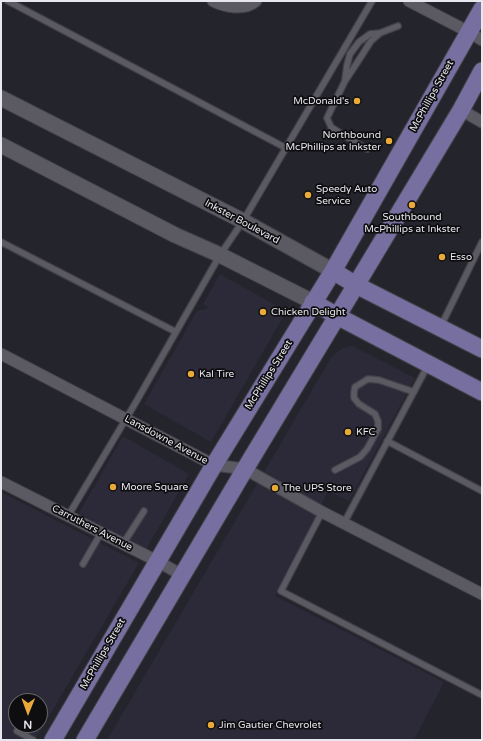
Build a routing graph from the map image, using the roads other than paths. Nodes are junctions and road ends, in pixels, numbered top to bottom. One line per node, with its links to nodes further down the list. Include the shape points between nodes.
1 (8, 1): 16 (lane)
2 (213, 1): 3 (street, via 220,5 239,8)
3 (256, 1)
4 (372, 1): 16 (lane)
5 (410, 1): 9 (street)
6 (482, 9): 9 (main road, McPhillips Street)
7 (398, 26): 8 (lane)
8 (380, 33): 11 (lane, via 371,41); 11 (lane, via 370,34 350,54)
9 (475, 36): 22 (main road, McPhillips Street)
10 (482, 71): 13 (main road)
11 (344, 81): 17 (lane, via 327,118 331,127)
12 (1, 98): 18 (main road, Inkster Boulevard)
13 (461, 110): 14 (street); 23 (main road)
14 (482, 122)
15 (1, 145): 21 (main road, via 175,235)
16 (286, 148): 18 (lane)
17 (367, 149)
18 (243, 221): 21 (lane); 22 (main road, Inkster Boulevard)
19 (1, 242): 27 (lane)
20 (482, 242): 26 (lane)
21 (220, 255): 24 (main road); 27 (lane)
22 (333, 271): 23 (main road, Inkster Boulevard); 24 (main road, McPhillips Street)
23 (356, 284): 25 (main road); 26 (main road, Inkster Boulevard)
24 (313, 302): 25 (main road); 35 (main road, McPhillips Street)
25 (337, 316): 30 (main road); 36 (main road)
26 (441, 328): 28 (main road, Inkster Boulevard)
27 (176, 332): 33 (lane)
28 (482, 349)
29 (1, 354): 33 (street, Lansdowne Avenue)
30 (428, 364): 31 (lane); 32 (main road)
31 (414, 392): 34 (lane); 37 (lane, via 379,380 368,379 355,387 354,398 375,414 378,429 360,457)
32 (482, 392)
33 (126, 419): 35 (street, Lansdowne Avenue); 42 (lane)
34 (387, 441): 39 (lane); 43 (lane)
35 (214, 465): 36 (street, Lansdowne Avenue); 46 (main road, McPhillips Street)
36 (245, 469): 41 (street, Lansdowne Avenue); 48 (main road)
37 (336, 470)
38 (1, 482): 42 (street, Carruthers Avenue)
39 (482, 491)
40 (144, 511): 45 (lane)
41 (322, 512): 43 (street, Lansdowne Avenue); 50 (lane, via 281,591)
42 (68, 516): 44 (street, Carruthers Avenue)
43 (344, 523): 49 (street, Lansdowne Avenue)
44 (101, 533): 45 (street, Carruthers Avenue); 47 (lane)
45 (123, 545): 46 (street, Carruthers Avenue)
46 (157, 561): 48 (street, Carruthers Avenue); 53 (main road, McPhillips Street)
47 (83, 564)
48 (182, 575): 54 (main road)
49 (482, 594)
50 (482, 695)
51 (21, 733): 52 (lane)
52 (33, 740)
53 (54, 740)
54 (85, 740)

